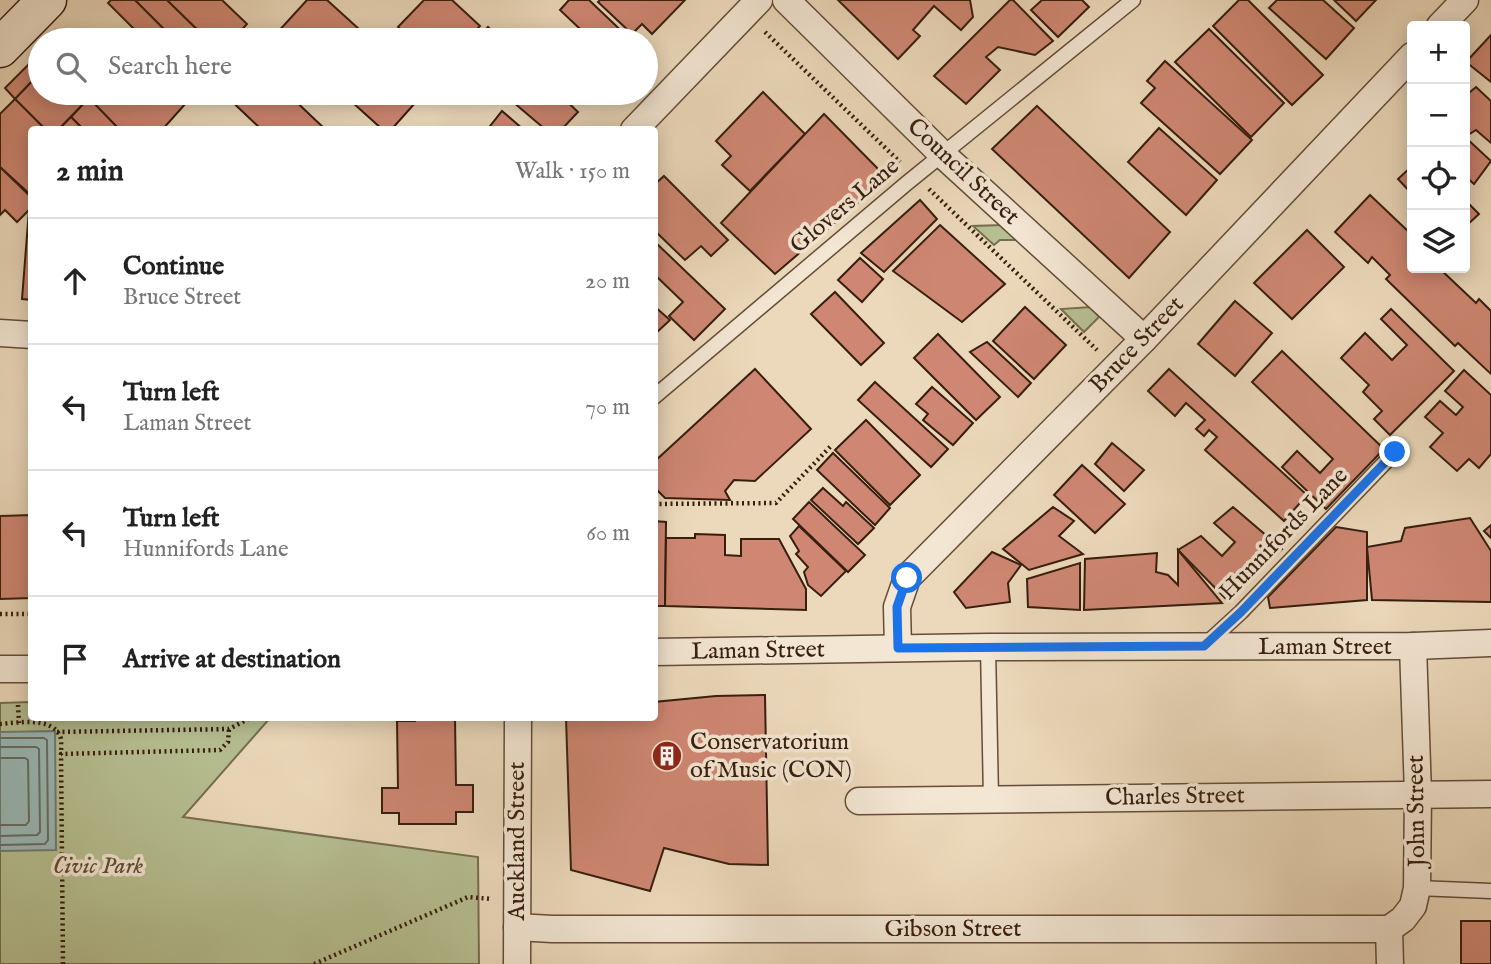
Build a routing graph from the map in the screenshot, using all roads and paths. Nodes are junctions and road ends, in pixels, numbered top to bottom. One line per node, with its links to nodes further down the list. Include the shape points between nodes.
1 (47, 0): 8 (main road)
2 (759, 0): 10 (street)
3 (786, 0): 11 (street, Council Street)
4 (1133, 0): 11 (lane, Glovers Lane)
5 (1465, 0): 6 (street)
6 (1445, 21)
7 (770, 36): 12 (path)
8 (0, 48)
9 (1407, 60): 15 (street, Bruce Street)
10 (638, 126)
11 (943, 155): 12 (lane, Glovers Lane); 15 (street, Council Street)
12 (916, 177): 16 (path); 17 (lane, Glovers Lane)
13 (0, 333): 14 (street)
14 (28, 335)
15 (1144, 339): 16 (street, Bruce Street)
16 (1115, 368): 27 (street, Bruce Street, via 907,578 897,607)
17 (658, 394)
18 (831, 446): 20 (path, via 776,503)
19 (1395, 452): 24 (lane, Hunnifords Lane)
20 (658, 504)
21 (4, 616): 22 (path)
22 (28, 616)
23 (1491, 643): 25 (street, Laman Street)
24 (1204, 646): 25 (street, Laman Street); 26 (street, Laman Street)
25 (1413, 646): 39 (street, John Street)
26 (988, 647): 27 (street, Laman Street); 41 (lane)
27 (898, 648): 28 (street, Laman Street)
28 (658, 652)
29 (0, 669): 30 (street)
30 (28, 669)
31 (18, 705): 34 (path)
32 (244, 721): 36 (path)
33 (518, 721): 45 (street, Auckland Street)
34 (19, 723): 35 (path); 37 (path, via 52,727)
35 (0, 724)
36 (229, 729): 37 (path); 38 (path, via 228,743 220,750)
37 (57, 733): 38 (path)
38 (61, 754): 47 (path)
39 (1418, 794): 40 (street, Charles Street); 41 (street, Charles Street); 43 (street, John Street)
40 (1491, 794)
41 (991, 799): 42 (street, Charles Street)
42 (859, 801)
43 (1417, 888): 44 (lane); 46 (street, John Street, via 1413,906)
44 (1491, 891)
45 (517, 914): 46 (street, Gibson Street, via 552,929); 48 (path, via 468,897); 49 (street, Auckland Street)
46 (1389, 929): 50 (street)
47 (63, 964)
48 (314, 964)
49 (517, 964)
50 (1390, 964)

